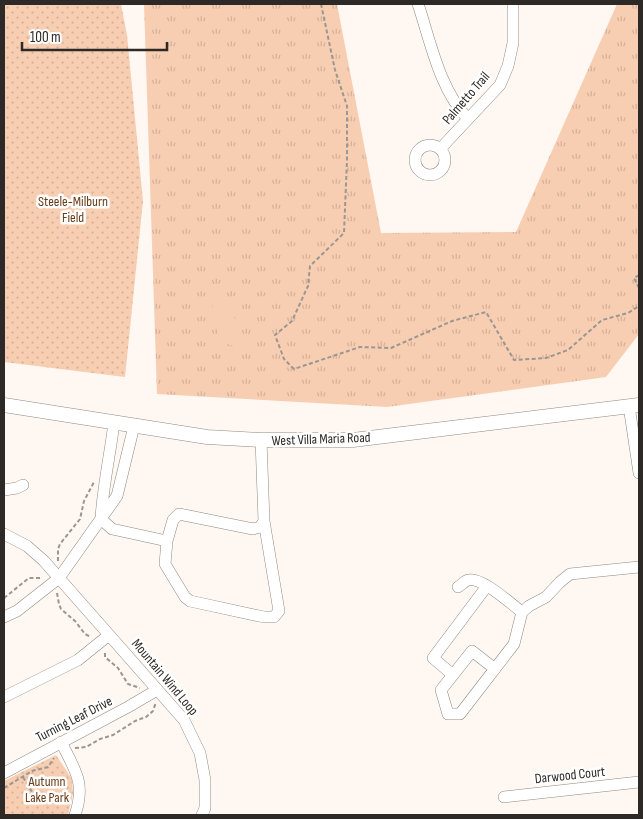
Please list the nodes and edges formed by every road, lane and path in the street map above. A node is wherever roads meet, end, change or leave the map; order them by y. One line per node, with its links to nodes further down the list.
1 (322, 4): 8 (path)
2 (418, 4): 4 (street)
3 (513, 4): 4 (street, Palmetto Trail)
4 (468, 119): 5 (street, Palmetto Trail)
5 (441, 148)
6 (639, 275): 7 (path)
7 (639, 288)
8 (639, 306)
9 (4, 405): 11 (main road, West Villa Maria Road)
10 (634, 405): 13 (main road, West Villa Maria Road); 14 (street)
11 (114, 423): 12 (main road, West Villa Maria Road); 18 (street)
12 (134, 426): 13 (main road, West Villa Maria Road); 18 (street)
13 (261, 440): 19 (street)
14 (639, 473)
15 (95, 480): 23 (path)
16 (24, 485): 17 (street)
17 (4, 490)
18 (101, 519): 21 (street); 23 (street)
19 (264, 521): 21 (street); 21 (street)
20 (4, 534): 23 (street, Mountain Wind Loop)
21 (167, 541)
22 (639, 567): 27 (street)
23 (53, 578): 26 (path); 28 (street); 29 (street, Mountain Wind Loop); 29 (path)
24 (487, 586): 25 (street); 27 (street); 31 (street)
25 (458, 587)
26 (4, 598)
27 (522, 612): 30 (street)
28 (4, 617)
29 (105, 638): 32 (street, Mountain Wind Loop); 32 (path); 33 (street)
30 (495, 669): 31 (street); 31 (street)
31 (453, 675)
32 (153, 692): 34 (street, Turning Leaf Drive); 34 (path); 42 (street, Mountain Wind Loop)
33 (4, 698)
34 (63, 746): 35 (street, Turning Leaf Drive); 36 (path); 41 (street)
35 (5, 768)
36 (23, 777): 38 (path); 39 (path)
37 (639, 782): 40 (street, Darwood Court)
38 (4, 788)
39 (35, 796)
40 (504, 797)
41 (75, 815)
42 (202, 815)

